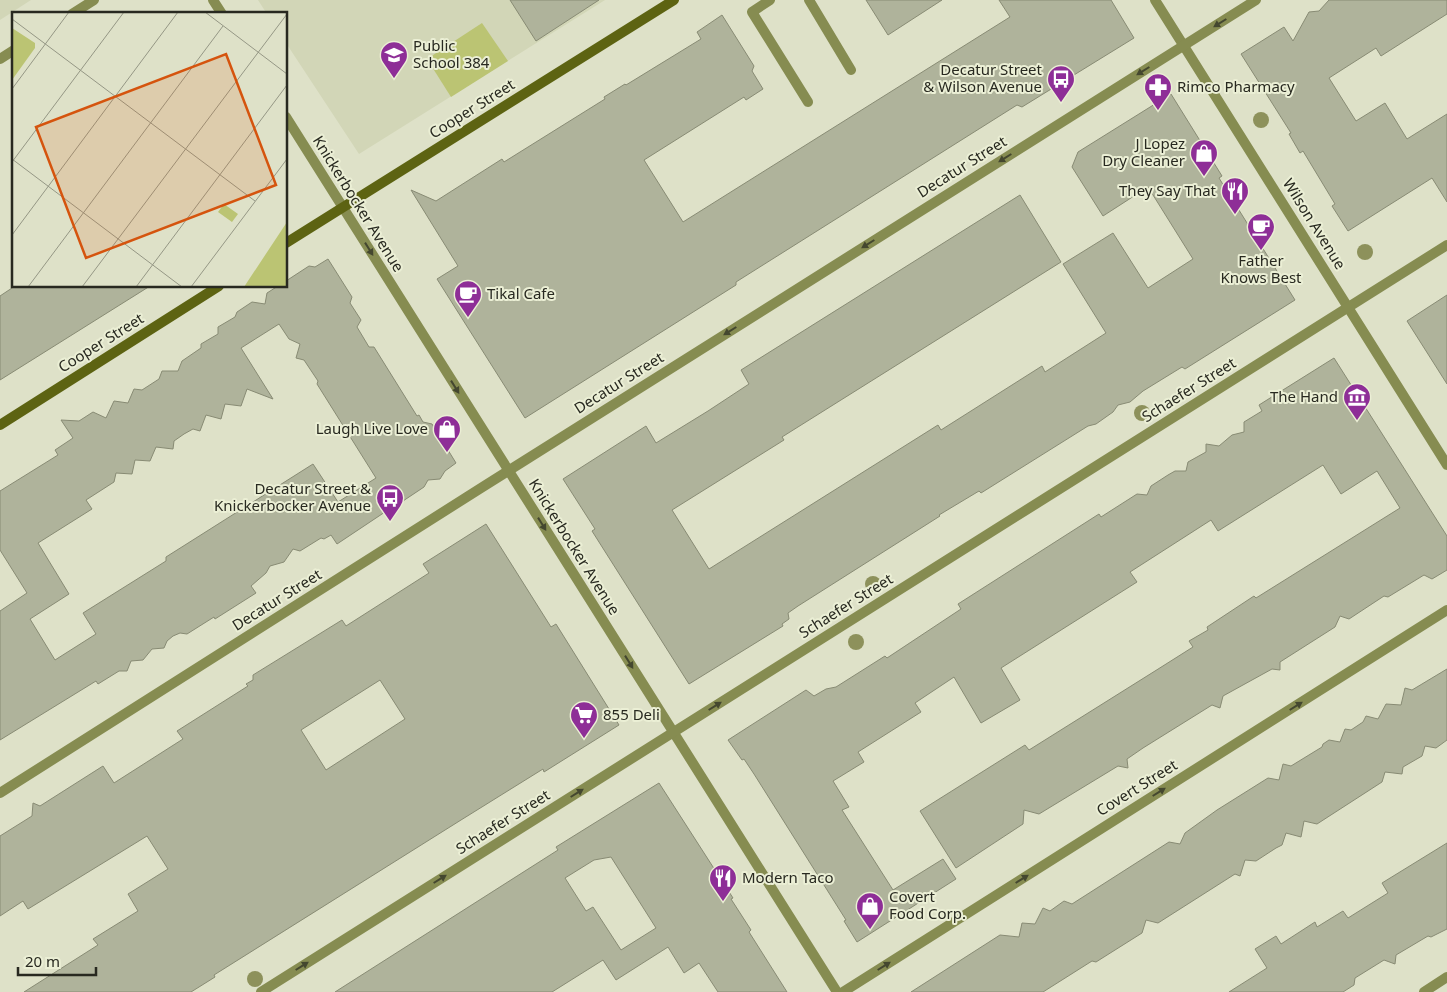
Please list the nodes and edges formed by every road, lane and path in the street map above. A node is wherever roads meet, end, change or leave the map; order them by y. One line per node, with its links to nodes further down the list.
1 (94, 0): 8 (street)
2 (213, 0): 9 (street)
3 (674, 0): 16 (main road, Cooper Street)
4 (770, 0): 14 (street)
5 (809, 0): 13 (street)
6 (1155, 0): 10 (street, Wilson Avenue)
7 (1256, 0): 10 (street, Decatur Street, one-way to 10)
8 (75, 12)
9 (221, 12)
10 (1184, 45): 20 (street, Wilson Avenue); 23 (street, Decatur Street, one-way to 23)
11 (12, 51): 12 (street)
12 (0, 59)
13 (851, 70)
14 (808, 102)
15 (288, 120): 16 (street, Knickerbocker Avenue)
16 (343, 208): 17 (main road, Cooper Street); 23 (street, Knickerbocker Avenue, one-way to 23)
17 (288, 243)
18 (1447, 245): 20 (street, Schaefer Street)
19 (216, 288): 21 (main road, Cooper Street)
20 (1348, 307): 22 (street, Wilson Avenue); 25 (street, Schaefer Street, one-way to 20)
21 (0, 425)
22 (1447, 465)
23 (508, 471): 25 (street, Knickerbocker Avenue, one-way to 25); 26 (street, Decatur Street)
24 (1447, 610): 30 (street, Covert Street, one-way to 24)
25 (673, 732): 28 (street, Schaefer Street, one-way to 25); 29 (street, Knickerbocker Avenue)
26 (0, 794)
27 (1447, 977): 31 (street)
28 (261, 992)
29 (837, 992)
30 (843, 992)
31 (1424, 992)

